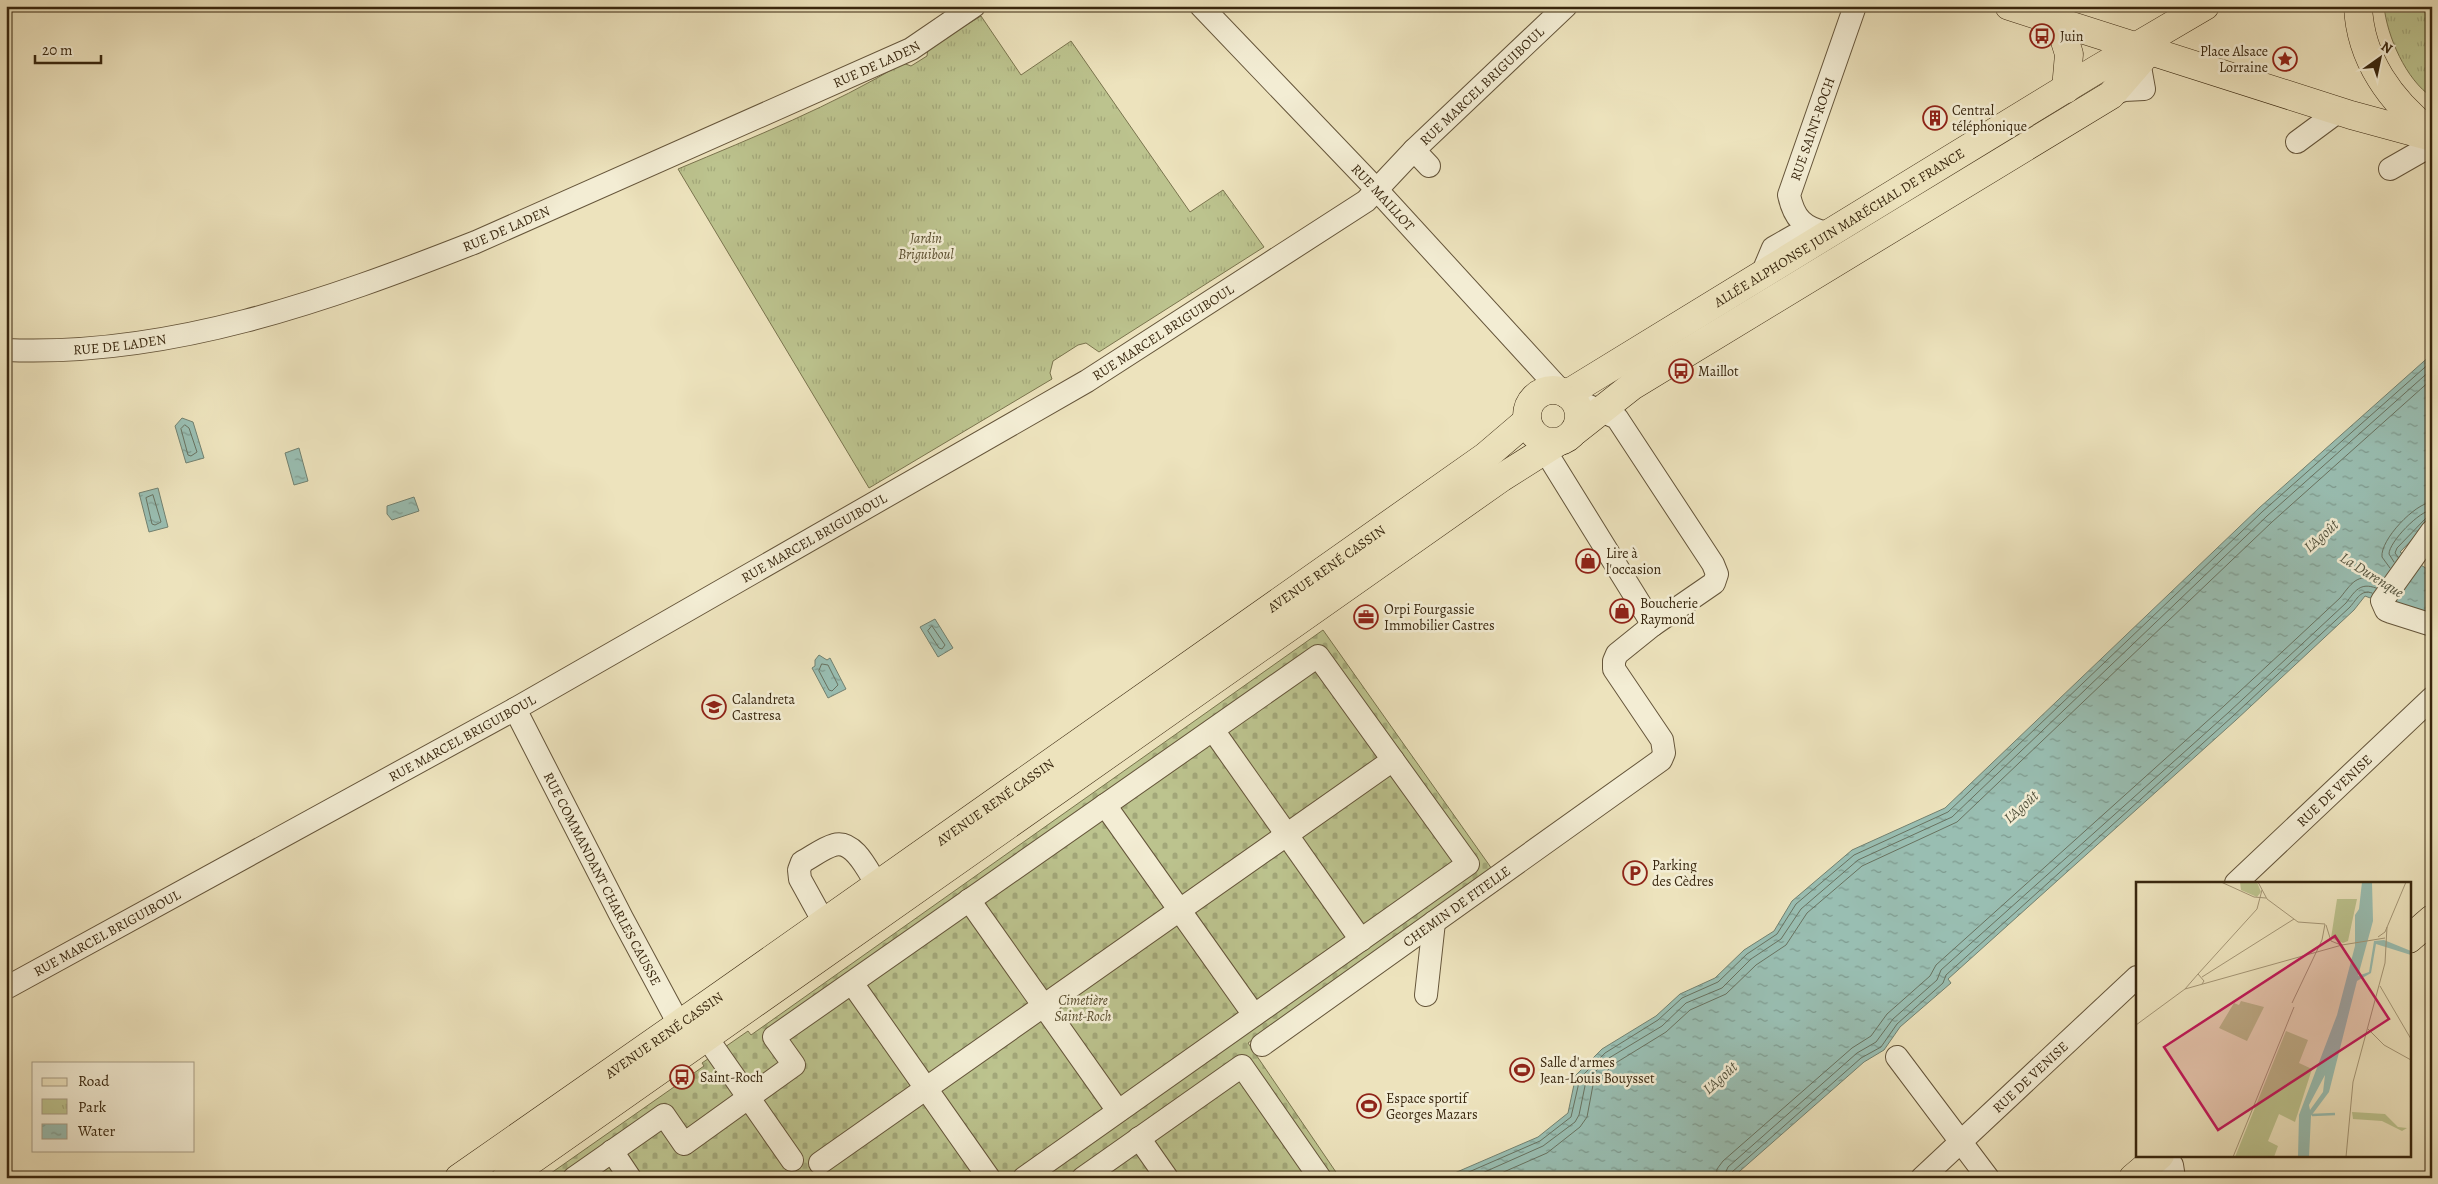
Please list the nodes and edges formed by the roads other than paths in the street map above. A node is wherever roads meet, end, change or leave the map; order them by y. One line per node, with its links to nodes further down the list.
1 (974, 6): 20 (street, RUE DE LADEN)
2 (1201, 6): 18 (street, RUE MAILLOT)
3 (1566, 6): 18 (street, RUE MARCEL BRIGUIBOUL)
4 (1855, 6): 19 (street, RUE SAINT-ROCH)
5 (2009, 6): 8 (main road)
6 (2205, 6): 9 (main road, ALLÉE ALPHONSE JUIN MARÉCHAL DE FRANCE)
7 (2362, 13): 13 (main road)
8 (2059, 22): 9 (main road); 10 (main road)
9 (2141, 53): 10 (main road, ALLÉE ALPHONSE JUIN MARÉCHAL DE FRANCE); 11 (main road, ALLÉE ALPHONSE JUIN MARÉCHAL DE FRANCE); 11 (street); 12 (main road)
10 (2066, 89): 19 (main road, ALLÉE ALPHONSE JUIN MARÉCHAL DE FRANCE)
11 (2111, 96): 22 (main road, ALLÉE ALPHONSE JUIN MARÉCHAL DE FRANCE)
12 (2339, 111): 14 (main road); 15 (street)
13 (2432, 133)
14 (2432, 137)
15 (2297, 142)
16 (2432, 146): 17 (street)
17 (2390, 169)
18 (1377, 190): 21 (street, RUE MAILLOT); 28 (street, RUE MARCEL BRIGUIBOUL)
19 (1822, 232): 21 (main road, ALLÉE ALPHONSE JUIN MARÉCHAL DE FRANCE)
20 (6, 350)
21 (1567, 394): 22 (street); 23 (main road); 23 (main road)
22 (1609, 415): 23 (main road, ALLÉE ALPHONSE JUIN MARÉCHAL DE FRANCE); 25 (street)
23 (1548, 436): 25 (street); 33 (main road, AVENUE RENÉ CASSIN); 34 (main road, AVENUE RENÉ CASSIN)
24 (2432, 531): 26 (street)
25 (1653, 625): 40 (street, CHEMIN DE FITELLE)
26 (2432, 625)
27 (2432, 698): 35 (street, RUE DE VENISE)
28 (515, 709): 47 (street, RUE MARCEL BRIGUIBOUL); 51 (street, RUE COMMANDANT CHARLES CAUSSE)
29 (1213, 730): 30 (street); 31 (street); 32 (street)
30 (1393, 760): 32 (street); 43 (street)
31 (1105, 805): 37 (street); 38 (street)
32 (1287, 834): 38 (street); 43 (street)
33 (935, 844): 34 (main road); 36 (main road, AVENUE RENÉ CASSIN)
34 (951, 866): 44 (main road, AVENUE RENÉ CASSIN)
35 (2237, 882)
36 (878, 885): 41 (main road, AVENUE RENÉ CASSIN); 41 (street)
37 (969, 900): 46 (street); 49 (street)
38 (1179, 910): 49 (street); 50 (street)
39 (2432, 919): 42 (main road)
40 (1434, 922): 48 (street); 53 (street, CHEMIN DE FITELLE)
41 (823, 923): 44 (street); 51 (main road, AVENUE RENÉ CASSIN)
42 (2410, 938)
43 (1361, 940): 50 (street)
44 (837, 947): 52 (main road, AVENUE RENÉ CASSIN)
45 (2136, 977): 61 (street, RUE DE VENISE)
46 (852, 983): 55 (street); 56 (street)
47 (6, 988)
48 (1426, 995)
49 (1044, 1005): 55 (street); 57 (street)
50 (1254, 1015): 57 (street)
51 (680, 1024): 52 (street, RUE COMMANDANT CHARLES CAUSSE); 58 (main road, AVENUE RENÉ CASSIN)
52 (701, 1042): 56 (street, RUE COMMANDANT CHARLES CAUSSE); 60 (main road, AVENUE RENÉ CASSIN)
53 (1262, 1046)
54 (1898, 1057): 61 (street)
55 (926, 1088): 66 (street); 71 (street)
56 (749, 1097): 62 (street); 65 (street, RUE COMMANDANT CHARLES CAUSSE)
57 (1118, 1111): 72 (street)
58 (545, 1118): 60 (main road); 67 (main road, AVENUE RENÉ CASSIN)
59 (1139, 1138): 73 (street); 74 (street); 75 (street)
60 (560, 1140): 68 (main road, AVENUE RENÉ CASSIN)
61 (1962, 1141): 76 (street, RUE DE VENISE); 77 (street)
62 (612, 1151): 69 (street); 70 (street)
63 (2160, 1156): 78 (main road)
64 (2162, 1156): 79 (street)
65 (789, 1169): 66 (street)
66 (821, 1170)
67 (459, 1178)
68 (506, 1178)
69 (574, 1178)
70 (630, 1178)
71 (989, 1178)
72 (1024, 1178)
73 (1083, 1178)
74 (1167, 1178)
75 (1320, 1178)
76 (1922, 1178)
77 (1988, 1178)
78 (2133, 1178)
79 (2174, 1178)

